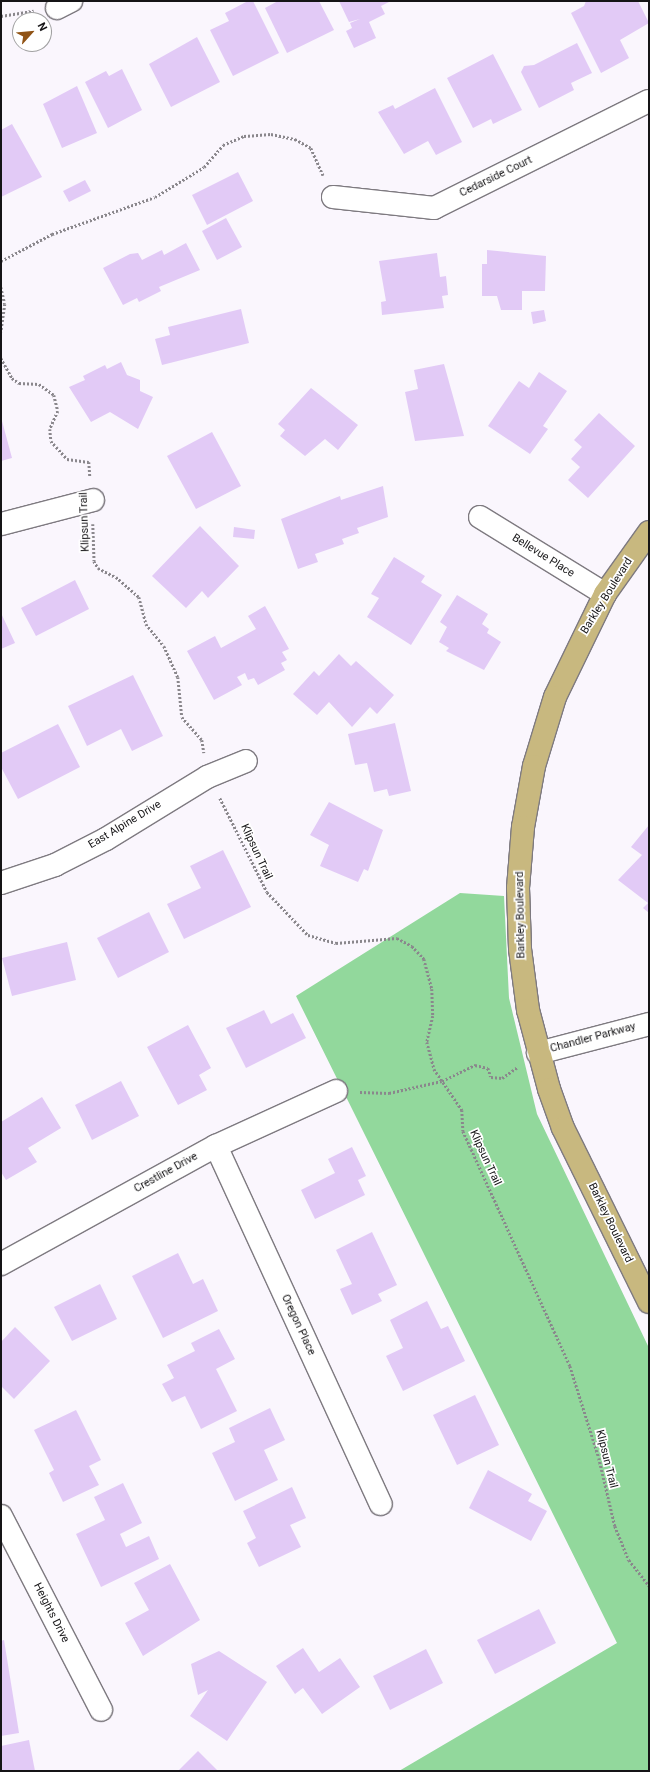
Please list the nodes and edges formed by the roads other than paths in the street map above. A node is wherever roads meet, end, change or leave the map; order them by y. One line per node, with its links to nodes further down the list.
1 (649, 101): 2 (street, Cedarside Court)
2 (333, 197)
3 (94, 500): 5 (street)
4 (480, 517): 7 (street, Bellevue Place)
5 (1, 524)
6 (649, 532): 7 (main road, Barkley Boulevard)
7 (605, 594): 11 (main road, Barkley Boulevard)
8 (246, 761): 9 (street, East Alpine Drive)
9 (1, 883)
10 (649, 1024): 11 (street, Chandler Parkway)
11 (538, 1053): 15 (main road, Barkley Boulevard)
12 (336, 1091): 13 (street, Crestline Drive)
13 (216, 1146): 14 (street, Crestline Drive); 16 (street, Oregon Place)
14 (1, 1264)
15 (649, 1302)
16 (381, 1504)
17 (1, 1516): 18 (street, Heights Drive)
18 (101, 1710)

